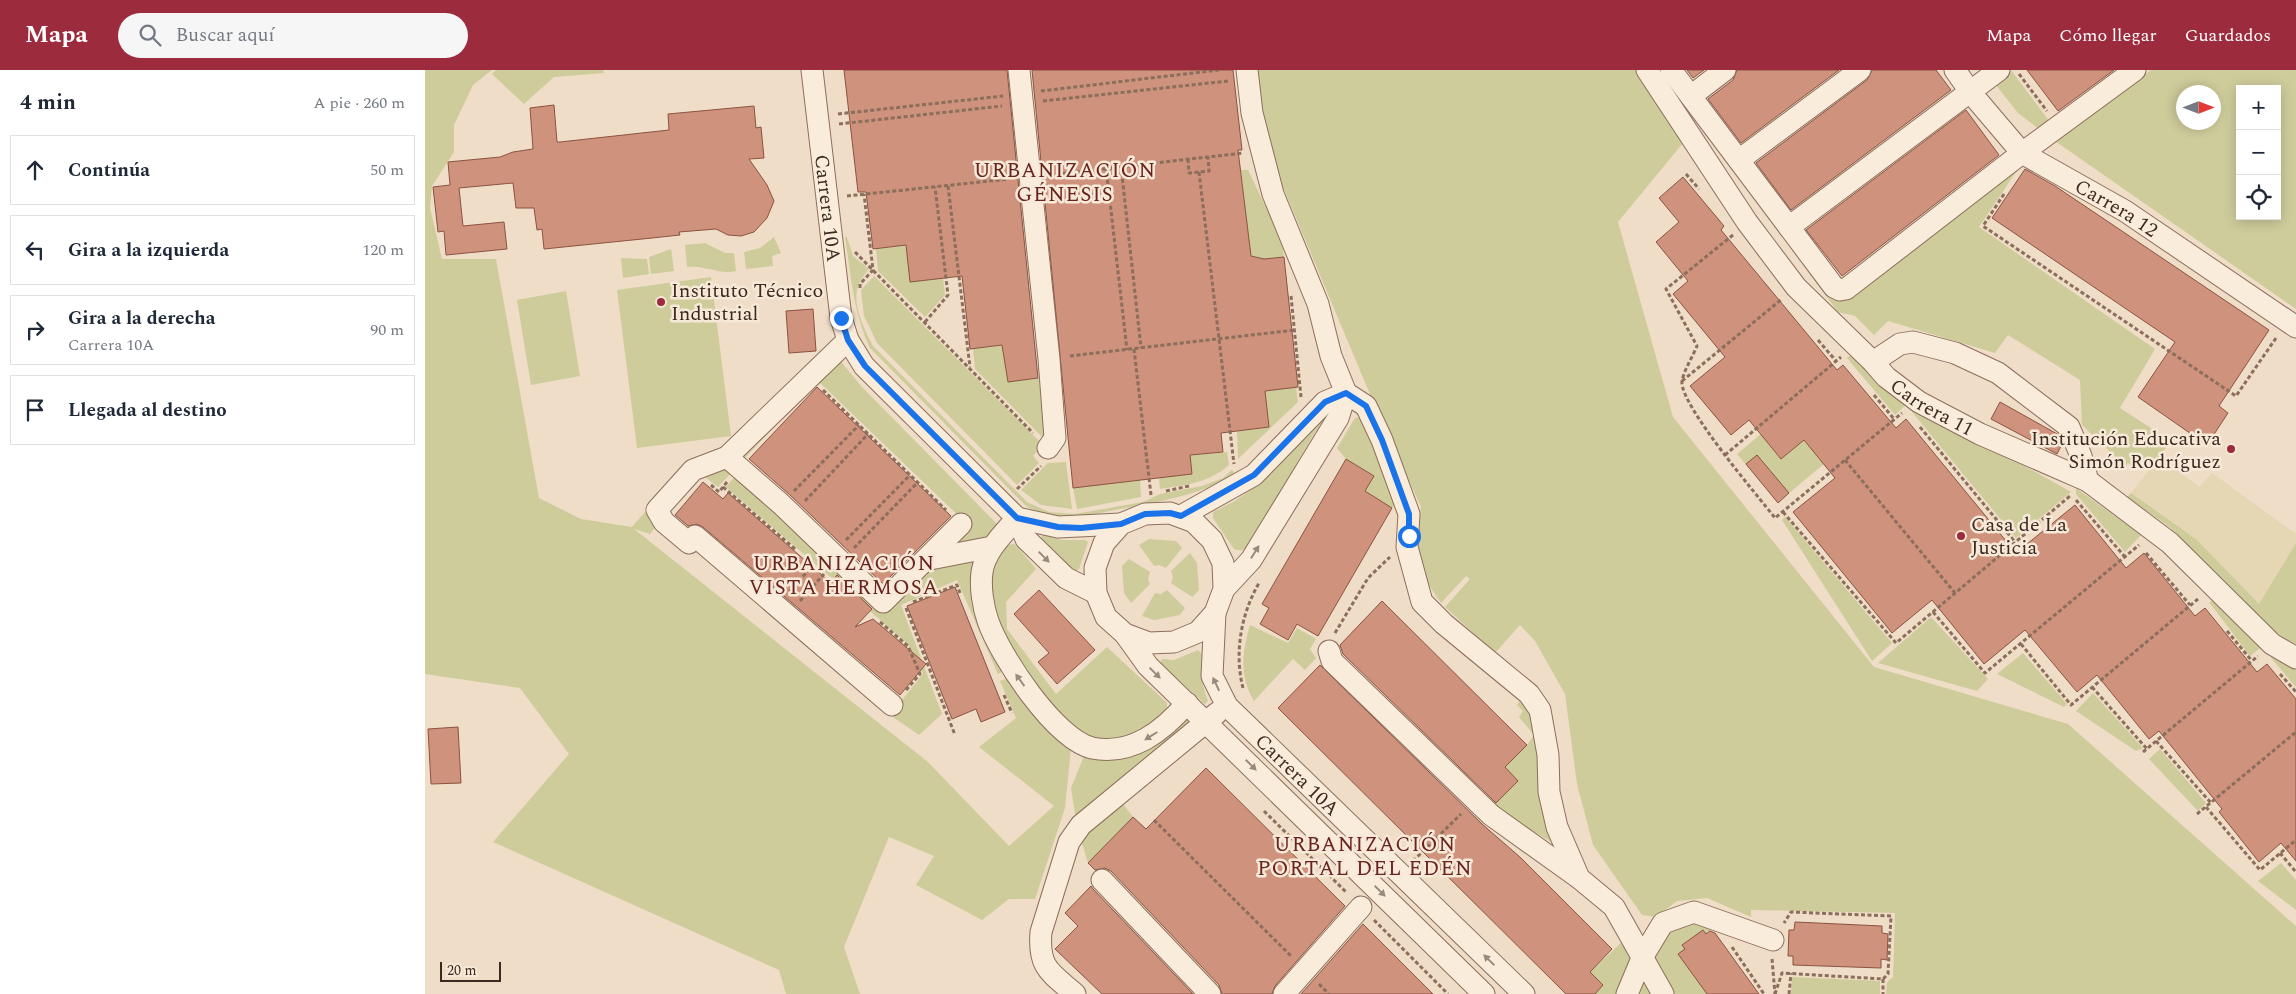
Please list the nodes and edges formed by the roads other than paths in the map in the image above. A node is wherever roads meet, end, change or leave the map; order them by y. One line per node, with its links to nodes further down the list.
1 (812, 70): 17 (street, Carrera 10A)
2 (1019, 70): 20 (street)
3 (1247, 70): 19 (street)
4 (1647, 70): 18 (street, Carrera 11)
5 (1671, 70): 12 (street)
6 (1725, 70): 12 (street)
7 (1860, 70): 14 (street)
8 (1955, 70): 11 (street, Carrera 12)
9 (1999, 70): 11 (street)
10 (2135, 70): 13 (street)
11 (1971, 93): 13 (street, Carrera 12); 15 (street)
12 (1691, 96): 14 (street)
13 (2022, 153): 15 (street); 16 (street, Carrera 12)
14 (1739, 160): 15 (street)
15 (1789, 227)
16 (2292, 324)
17 (848, 340): 21 (street); 24 (street, Carrera 10A)
18 (1873, 362): 22 (street, Carrera 11); 22 (street)
19 (1346, 393): 23 (street); 29 (street, one-way to 19); 39 (street)
20 (1048, 448)
21 (727, 457): 28 (street); 36 (street)
22 (2088, 481): 34 (street, Carrera 11)
23 (1181, 516): 26 (street); 29 (street)
24 (1017, 518): 26 (street); 27 (street); 30 (street, one-way to 30)
25 (961, 524): 28 (street)
26 (1121, 524): 30 (street)
27 (992, 547): 28 (street); 35 (street, one-way to 27)
28 (925, 560)
29 (1224, 589): 31 (street)
30 (1095, 593): 32 (street)
31 (1215, 613): 32 (street); 37 (street, Carrera 10A, one-way to 31)
32 (1125, 634): 35 (street, one-way to 35)
33 (1329, 651): 39 (street)
34 (2296, 658)
35 (1187, 703): 38 (street)
36 (892, 705)
37 (1227, 706): 38 (street); 48 (street, Carrera 10A, one-way to 37)
38 (1206, 722): 44 (street); 47 (street, one-way to 47)
39 (1579, 878): 43 (street)
40 (1102, 880): 45 (street)
41 (1361, 907): 46 (street)
42 (1773, 940): 43 (street)
43 (1643, 956): 49 (street); 50 (street)
44 (1075, 994)
45 (1210, 994)
46 (1284, 994)
47 (1484, 994)
48 (1524, 994)
49 (1627, 994)
50 (1663, 994)

